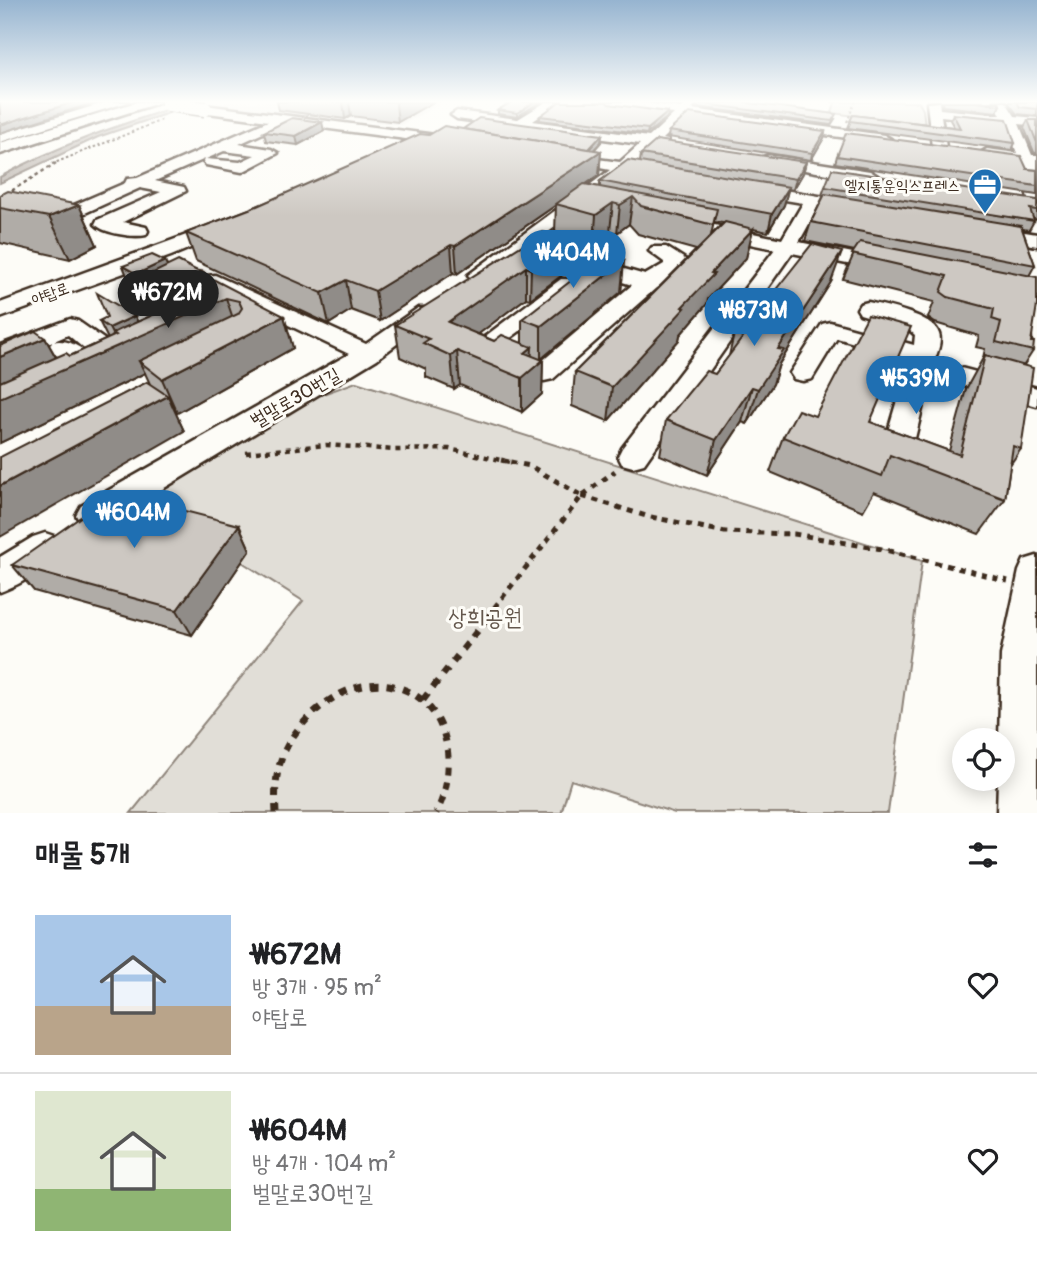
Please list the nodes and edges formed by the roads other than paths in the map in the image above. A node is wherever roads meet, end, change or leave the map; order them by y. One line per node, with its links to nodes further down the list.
1 (31, 140): 17 (main road)
2 (215, 140): 20 (street)
3 (221, 140): 27 (street)
4 (226, 140): 24 (street)
5 (411, 140): 21 (street)
6 (440, 140): 14 (street)
7 (616, 140): 16 (street)
8 (639, 140): 12 (street)
9 (888, 140): 13 (street)
10 (936, 140): 30 (street)
11 (1022, 140): 23 (street)
12 (652, 142): 15 (street); 25 (street, 벌말로30번길)
13 (902, 142)
14 (466, 143)
15 (676, 146)
16 (607, 147)
17 (0, 149)
18 (789, 151): 28 (street)
19 (977, 152): 23 (street)
20 (170, 154)
21 (385, 154)
22 (553, 156): 25 (street)
23 (1032, 160): 33 (street)
24 (211, 162)
25 (624, 167): 26 (street); 34 (street, 벌말로30번길)
26 (665, 174)
27 (136, 176): 31 (street); 37 (street); 41 (street)
28 (881, 178)
29 (733, 186): 32 (street)
30 (935, 187)
31 (69, 197)
32 (814, 200): 38 (street); 46 (street)
33 (1033, 201)
34 (579, 202): 36 (street); 45 (street, 벌말로30번길)
35 (116, 206): 37 (street)
36 (605, 208)
37 (136, 209): 43 (street)
38 (880, 212)
39 (244, 218): 48 (street, 야탑로)
40 (657, 219): 46 (street)
41 (0, 225)
42 (972, 229): 44 (street)
43 (139, 231)
44 (1037, 240)
45 (519, 246): 49 (street); 57 (street, 벌말로30번길)
46 (787, 246): 50 (street); 64 (street)
47 (659, 251): 52 (street)
48 (164, 252): 51 (street); 54 (street, 야탑로)
49 (594, 266): 52 (street); 52 (street)
50 (905, 270)
51 (201, 275): 57 (street); 59 (street)
52 (648, 283)
53 (868, 309): 58 (street)
54 (0, 312)
55 (61, 347): 59 (street)
56 (0, 354): 59 (street)
57 (368, 354): 65 (street, 벌말로30번길)
58 (922, 360): 60 (street); 62 (street); 63 (street)
59 (105, 365): 61 (street)
60 (803, 373)
61 (71, 381)
62 (1037, 397)
63 (896, 455)
64 (634, 456)
65 (0, 576)
66 (1035, 579): 67 (street)
67 (1022, 813)

